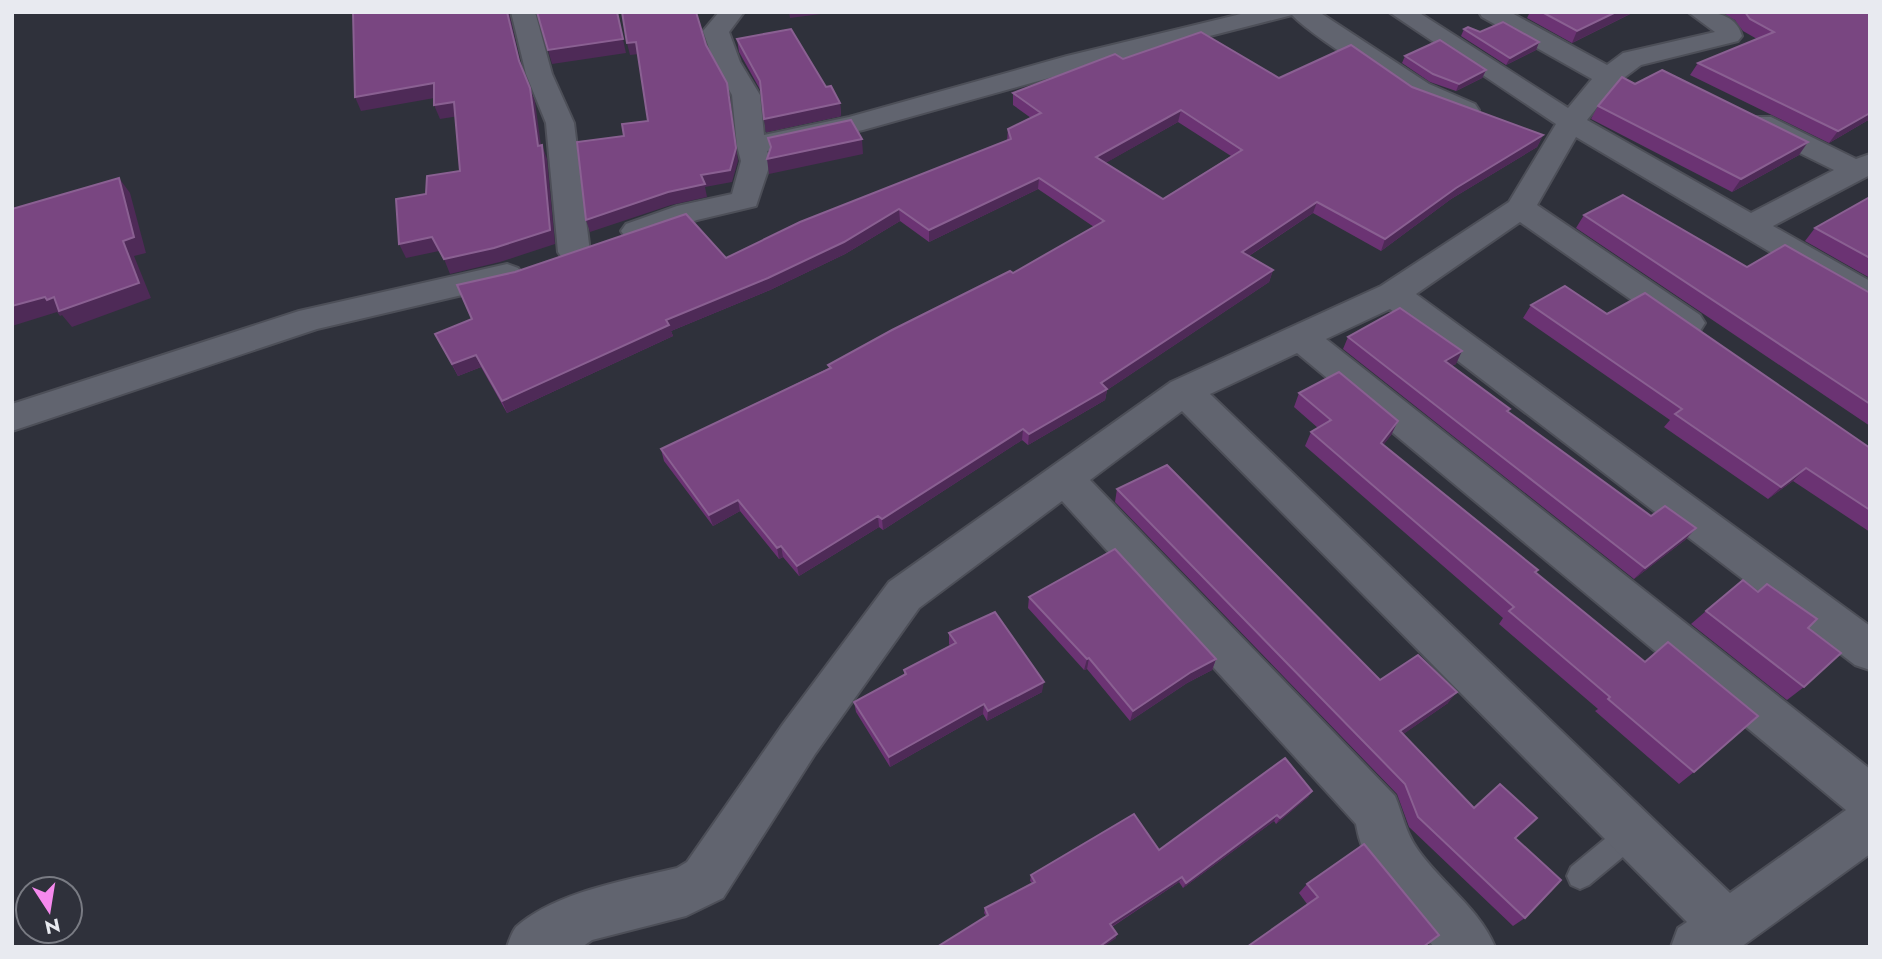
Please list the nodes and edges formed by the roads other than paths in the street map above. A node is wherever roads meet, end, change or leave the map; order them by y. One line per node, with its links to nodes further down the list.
1 (523, 12): 19 (street)
2 (732, 12): 15 (street)
3 (1281, 12): 8 (street)
4 (1302, 12): 13 (street)
5 (1401, 12): 14 (street)
6 (1491, 12): 10 (street)
7 (1700, 12): 9 (street)
8 (1248, 16): 15 (street)
9 (1632, 59): 10 (street); 11 (street)
10 (1608, 77): 14 (street)
11 (1669, 78)
12 (1731, 109): 16 (street)
13 (1492, 120)
14 (1556, 133): 17 (street); 18 (street)
15 (751, 146): 19 (street)
16 (1863, 167): 18 (street)
17 (1520, 208): 20 (street); 23 (street)
18 (1751, 226): 21 (street)
19 (552, 259): 25 (street)
20 (1393, 294): 22 (street); 27 (street)
21 (1870, 296)
22 (1299, 336): 24 (street); 28 (street)
23 (1712, 340)
24 (1185, 391): 26 (street); 29 (street)
25 (12, 418)
26 (1065, 478): 32 (street); 33 (street)
27 (1870, 651)
28 (1867, 823): 31 (street)
29 (1632, 833): 30 (lane); 31 (street)
30 (1580, 876)
31 (1712, 936)
32 (533, 947)
33 (1469, 947)

